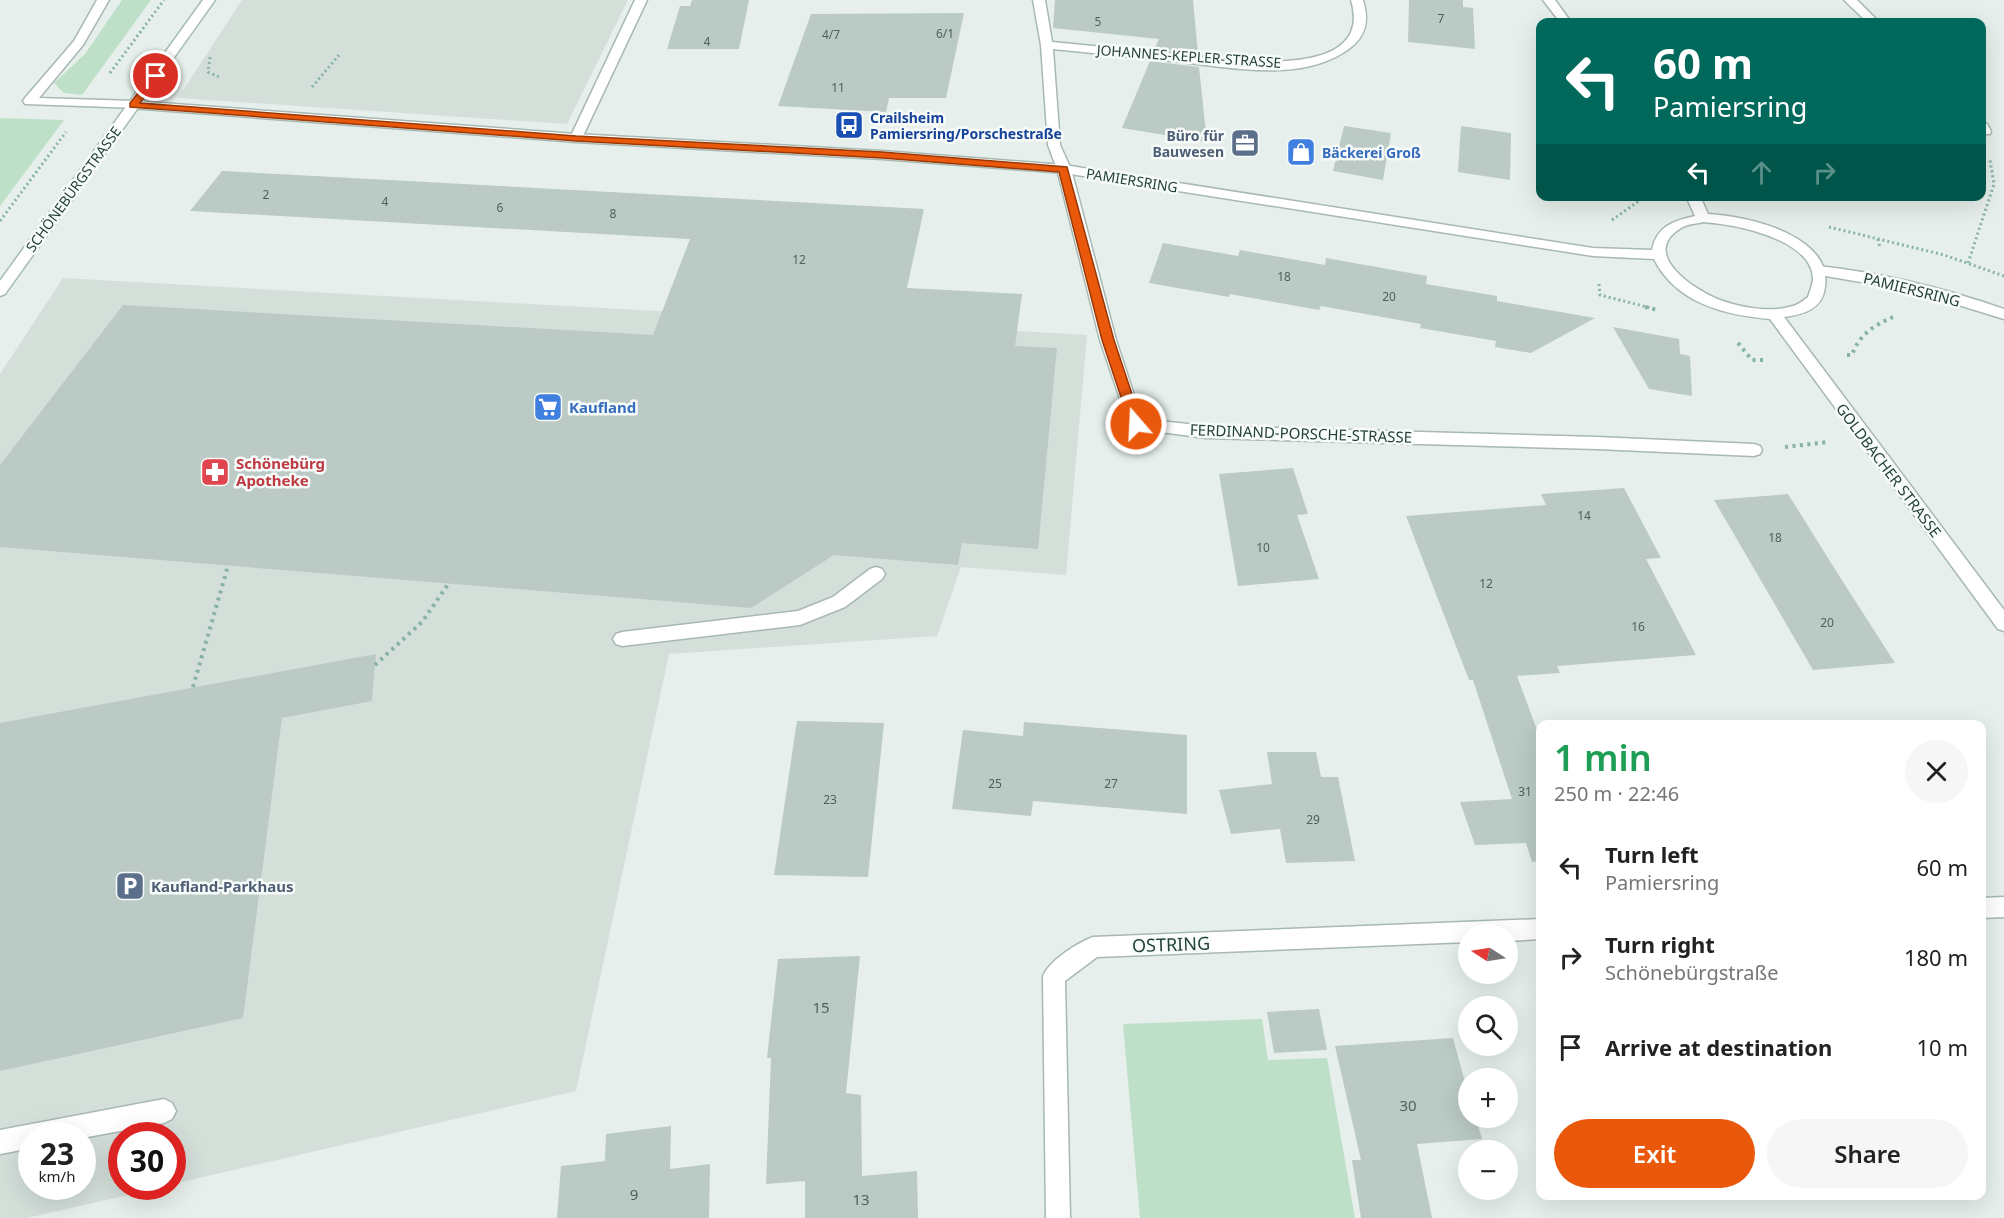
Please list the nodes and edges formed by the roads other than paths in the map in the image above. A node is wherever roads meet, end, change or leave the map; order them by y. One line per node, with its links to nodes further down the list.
1 (103, 0): 11 (street, PAMIERSRING)
2 (209, 0): 11 (street, SCHÖNEBÜRGSTRASSE)
3 (641, 0): 12 (street)
4 (1039, 0): 10 (street, FERDINAND-PORSCHE-STRASSE)
5 (1357, 0): 10 (street, JOHANNES-KEPLER-STRASSE)
6 (1549, 0): 8 (street)
7 (1850, 0): 9 (street)
8 (1563, 18)
9 (1869, 18)
10 (1047, 45): 13 (street, FERDINAND-PORSCHE-STRASSE)
11 (134, 105): 12 (street, PAMIERSRING); 18 (street, SCHÖNEBÜRGSTRASSE)
12 (576, 138): 13 (street, PAMIERSRING)
13 (1064, 169): 16 (street, PAMIERSRING); 21 (street, FERDINAND-PORSCHE-STRASSE)
14 (1695, 201): 15 (street)
15 (1703, 218): 16 (street); 17 (street)
16 (1659, 255): 20 (street)
17 (1819, 271): 19 (street, PAMIERSRING); 20 (street)
18 (0, 291)
19 (2004, 314)
20 (1775, 315): 23 (street, GOLDBACHER STRASSE)
21 (1754, 450)
22 (876, 574): 24 (street)
23 (2004, 624)
24 (621, 639)
25 (2004, 907): 26 (street)
26 (1986, 908)
27 (1536, 929): 32 (street, OSTRING)
28 (164, 1111): 29 (street)
29 (96, 1124)
30 (18, 1139): 31 (street)
31 (0, 1142)
32 (1058, 1218)

